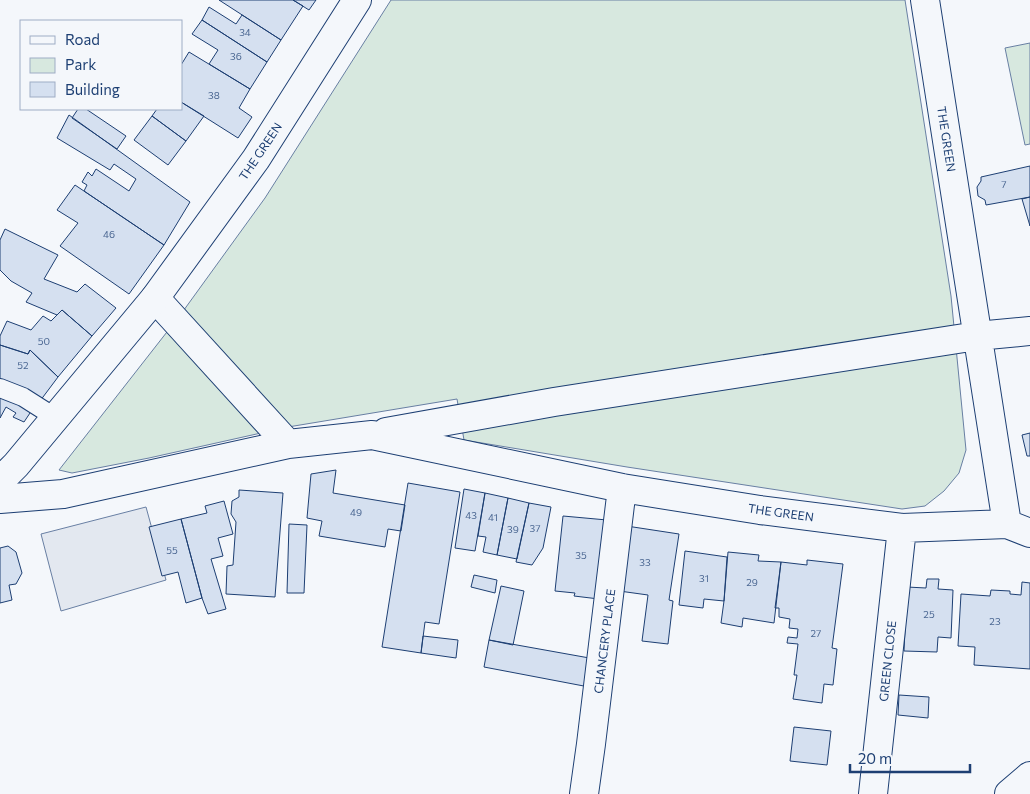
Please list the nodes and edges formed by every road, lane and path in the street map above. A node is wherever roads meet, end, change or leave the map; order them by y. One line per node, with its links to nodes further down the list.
1 (357, 0): 3 (street, THE GREEN)
2 (925, 0): 5 (street, THE GREEN)
3 (155, 298): 7 (street, THE GREEN); 9 (street)
4 (1030, 330): 5 (street)
5 (977, 336): 8 (street, THE GREEN); 14 (street, THE GREEN)
6 (0, 388): 7 (lane)
7 (56, 418): 10 (street, THE GREEN)
8 (372, 435): 9 (street, THE GREEN); 11 (street, THE GREEN)
9 (288, 444): 12 (street, THE GREEN)
10 (0, 481)
11 (622, 488): 13 (street, THE GREEN); 16 (street, CHANCERY PLACE)
12 (0, 498)
13 (902, 528): 14 (street, THE GREEN); 17 (street, GREEN CLOSE)
14 (1019, 529)
15 (1030, 776): 18 (street)
16 (584, 794)
17 (873, 794)
18 (1009, 794)

